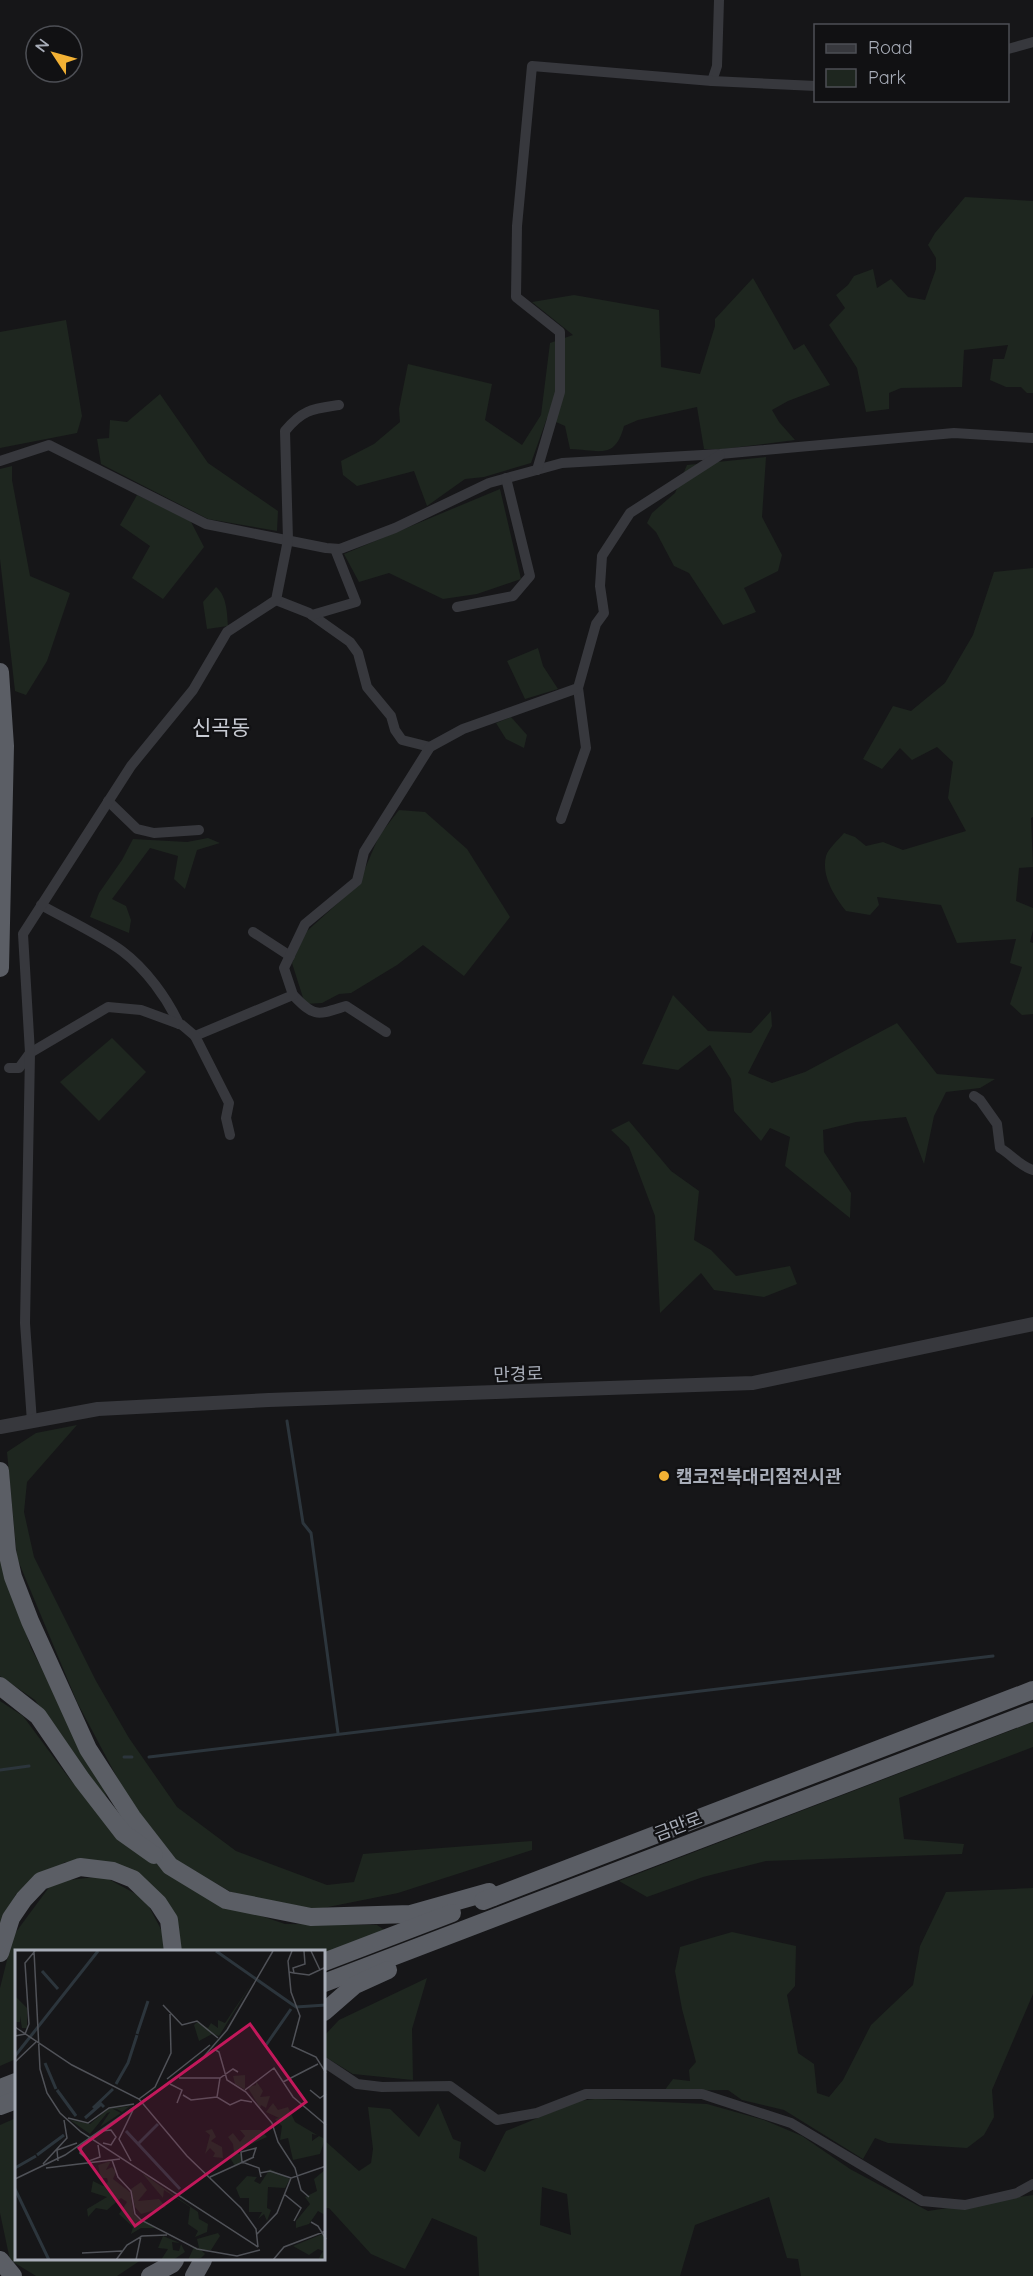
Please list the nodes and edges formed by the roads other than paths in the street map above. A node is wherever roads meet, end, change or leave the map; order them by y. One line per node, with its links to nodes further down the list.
1 (719, 0): 4 (street)
2 (1033, 42): 3 (street)
3 (1009, 49)
4 (712, 81): 5 (street); 10 (street)
5 (814, 86)
6 (339, 405): 12 (street)
7 (1033, 438): 8 (street)
8 (720, 454): 10 (street); 18 (street)
9 (0, 461): 12 (street)
10 (537, 470): 11 (street)
11 (506, 478): 13 (street); 15 (street)
12 (288, 540): 13 (street); 14 (street)
13 (335, 549): 16 (street)
14 (276, 600): 16 (street); 20 (street)
15 (457, 607)
16 (312, 615): 19 (street)
17 (0, 672): 26 (highway)
18 (578, 688): 19 (street); 21 (street)
19 (430, 747): 25 (street)
20 (108, 801): 22 (street); 23 (street)
21 (561, 819)
22 (199, 831)
23 (41, 906): 28 (street); 31 (street)
24 (253, 932): 25 (street)
25 (290, 956): 27 (street)
26 (0, 968)
27 (293, 995): 29 (street); 30 (street)
28 (179, 1024): 30 (street); 31 (street)
29 (386, 1032)
30 (195, 1036): 34 (street)
31 (30, 1053): 32 (street); 37 (street)
32 (9, 1068)
33 (974, 1096): 35 (street)
34 (230, 1135)
35 (1033, 1170)
36 (1033, 1324): 37 (street, 만경로)
37 (32, 1422): 38 (street, 만경로)
38 (0, 1427)
39 (0, 1471): 43 (highway)
40 (5, 1689): 43 (highway)
41 (1033, 1690): 44 (highway, 금만로)
42 (1033, 1712): 45 (highway, 금만로)
43 (170, 1866): 44 (highway)
44 (493, 1897): 48 (highway, 금만로)
45 (429, 1943): 49 (highway, 금만로); 50 (highway)
46 (173, 1950): 47 (highway)
47 (0, 1953)
48 (326, 1961)
49 (326, 1982)
50 (326, 2010)
51 (326, 2063): 54 (street)
52 (15, 2100): 53 (highway)
53 (0, 2106)
54 (1033, 2184)
55 (0, 2260): 58 (highway)
56 (174, 2261): 59 (highway)
57 (202, 2261): 60 (highway)
58 (13, 2276)
59 (150, 2276)
60 (194, 2276)

